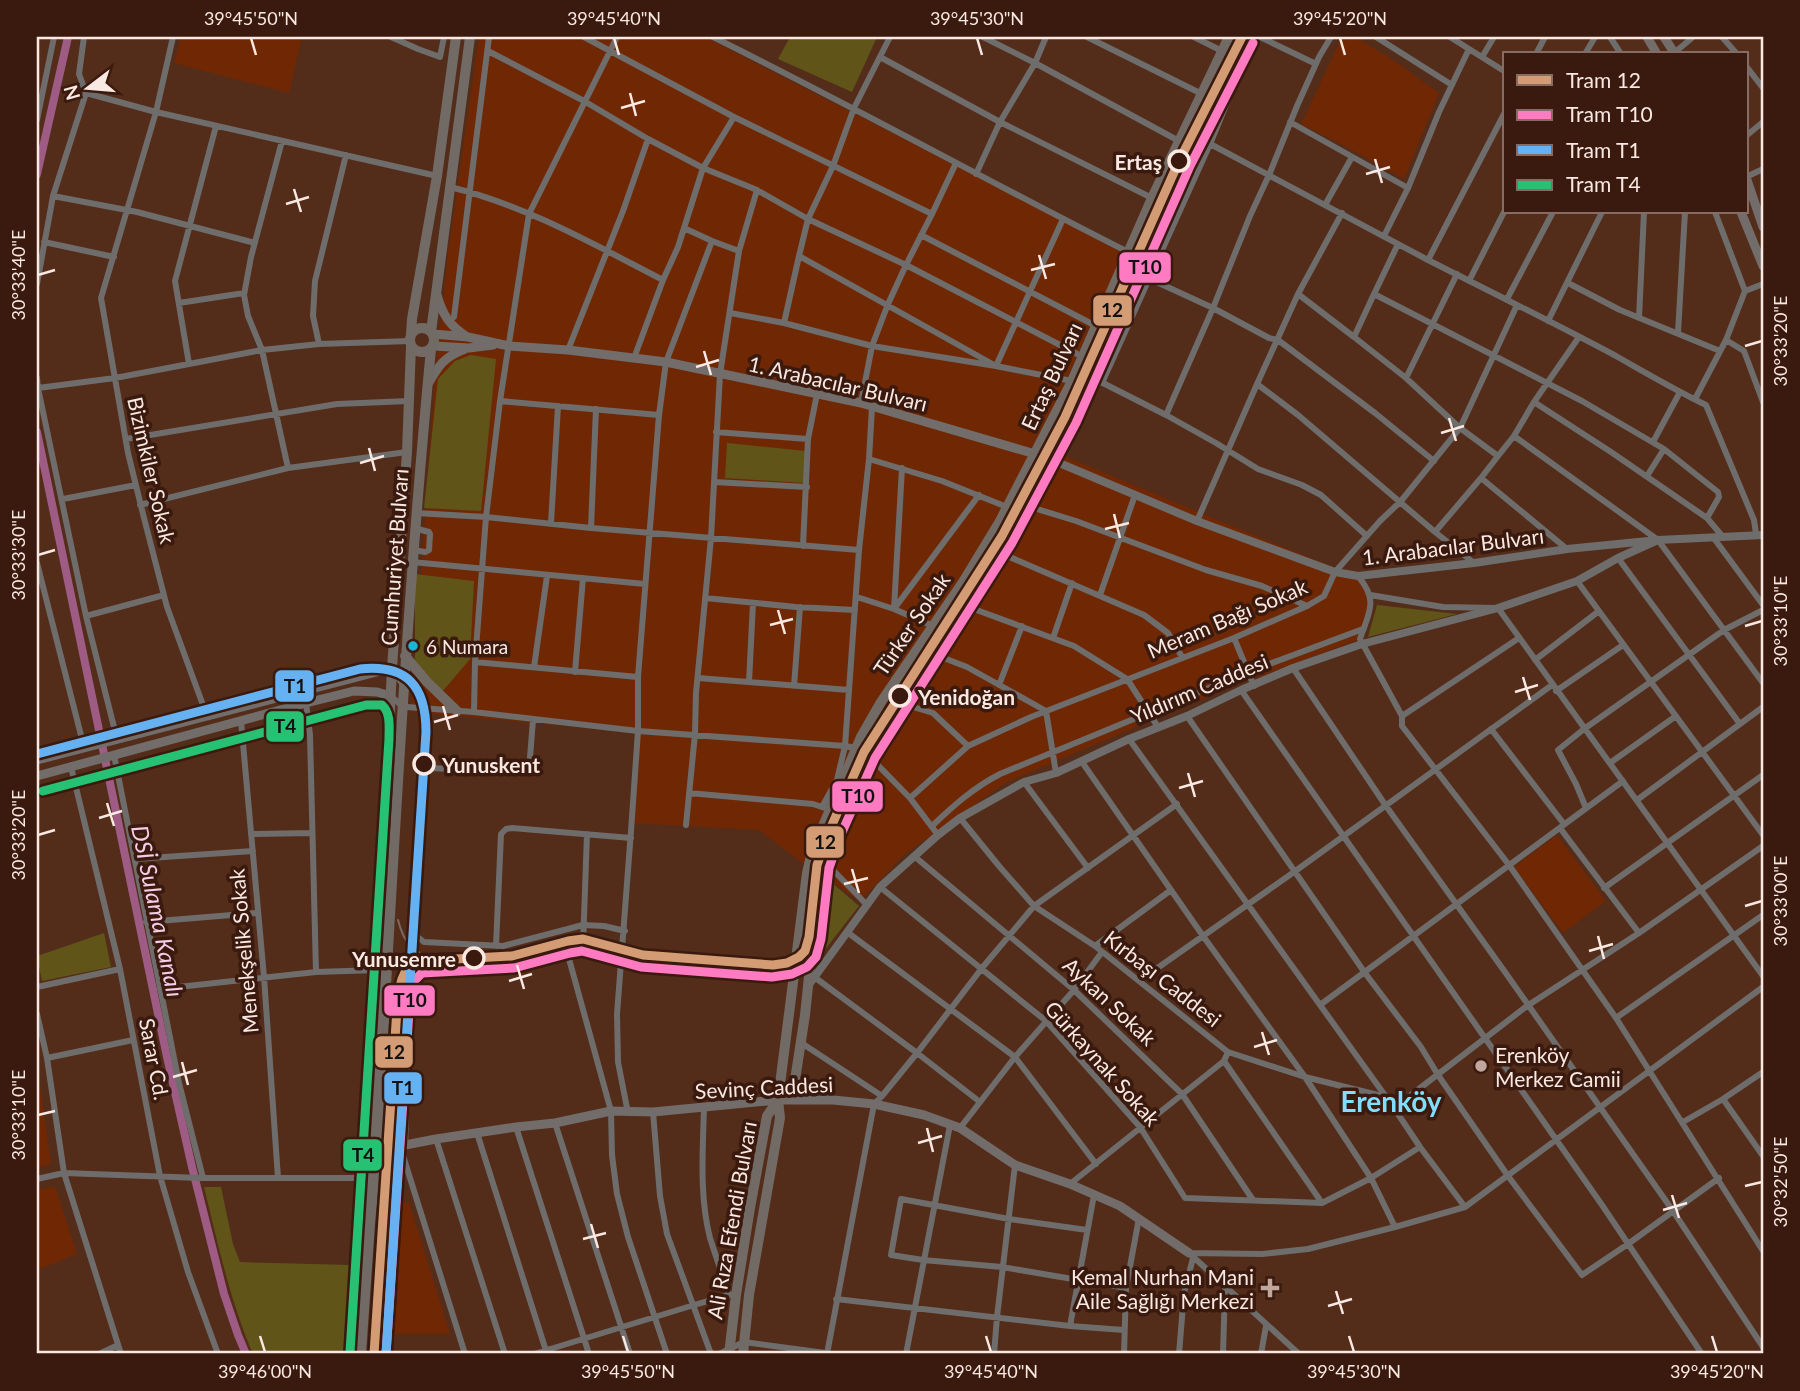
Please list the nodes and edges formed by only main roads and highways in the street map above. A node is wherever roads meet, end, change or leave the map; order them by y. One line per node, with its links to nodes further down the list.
1 (456, 37): 16 (main road, Cumhuriyet Bulvarı)
2 (470, 37): 13 (main road)
3 (1229, 37): 21 (main road, Ertaş Bulvarı)
4 (1246, 37): 21 (main road, Ertaş Bulvarı)
5 (1647, 37): 7 (main road)
6 (1664, 37): 8 (main road)
7 (1653, 52)
8 (1674, 52)
9 (1748, 183): 11 (main road)
10 (1742, 214): 12 (main road)
11 (1763, 227)
12 (1763, 266)
13 (437, 295): 14 (main road); 15 (main road)
14 (432, 333): 15 (main road, 1. Arabacılar Bulvarı); 16 (main road); 18 (main road)
15 (468, 337): 17 (main road, 1. Arabacılar Bulvarı)
16 (411, 340): 18 (main road); 24 (main road, Cumhuriyet Bulvarı)
17 (498, 344): 19 (main road, 1. Arabacılar Bulvarı); 21 (main road, 1. Arabacılar Bulvarı)
18 (432, 347): 19 (main road, 1. Arabacılar Bulvarı); 20 (main road, Cumhuriyet Bulvarı)
19 (468, 348): 20 (main road)
20 (428, 386): 23 (main road, Cumhuriyet Bulvarı)
21 (1039, 458): 22 (main road, Ertaş Bulvarı); 31 (main road, Türker Sokak)
22 (1042, 470): 30 (main road, Türker Sokak)
23 (405, 656): 25 (main road, Cumhuriyet Bulvarı); 27 (main road)
24 (392, 668): 25 (main road); 26 (main road, Cumhuriyet Bulvarı); 28 (main road)
25 (404, 682): 33 (main road, Cumhuriyet Bulvarı)
26 (391, 696): 29 (main road); 34 (main road, Cumhuriyet Bulvarı)
27 (457, 711)
28 (37, 760)
29 (37, 776)
30 (808, 986): 31 (main road); 32 (main road, Türker Sokak)
31 (789, 1022): 32 (main road, Türker Sokak)
32 (778, 1100): 33 (main road, Sevinç Caddesi); 35 (main road, Sevinç Caddesi); 36 (main road, Ali Rıza Efendi Bulvarı); 39 (main road, Ali Rıza Efendi Bulvarı)
33 (376, 1158): 34 (main road); 38 (main road, Cumhuriyet Bulvarı)
34 (363, 1178): 37 (main road, Cumhuriyet Bulvarı)
35 (1191, 1255)
36 (726, 1353)
37 (351, 1354)
38 (361, 1354)
39 (743, 1354)

